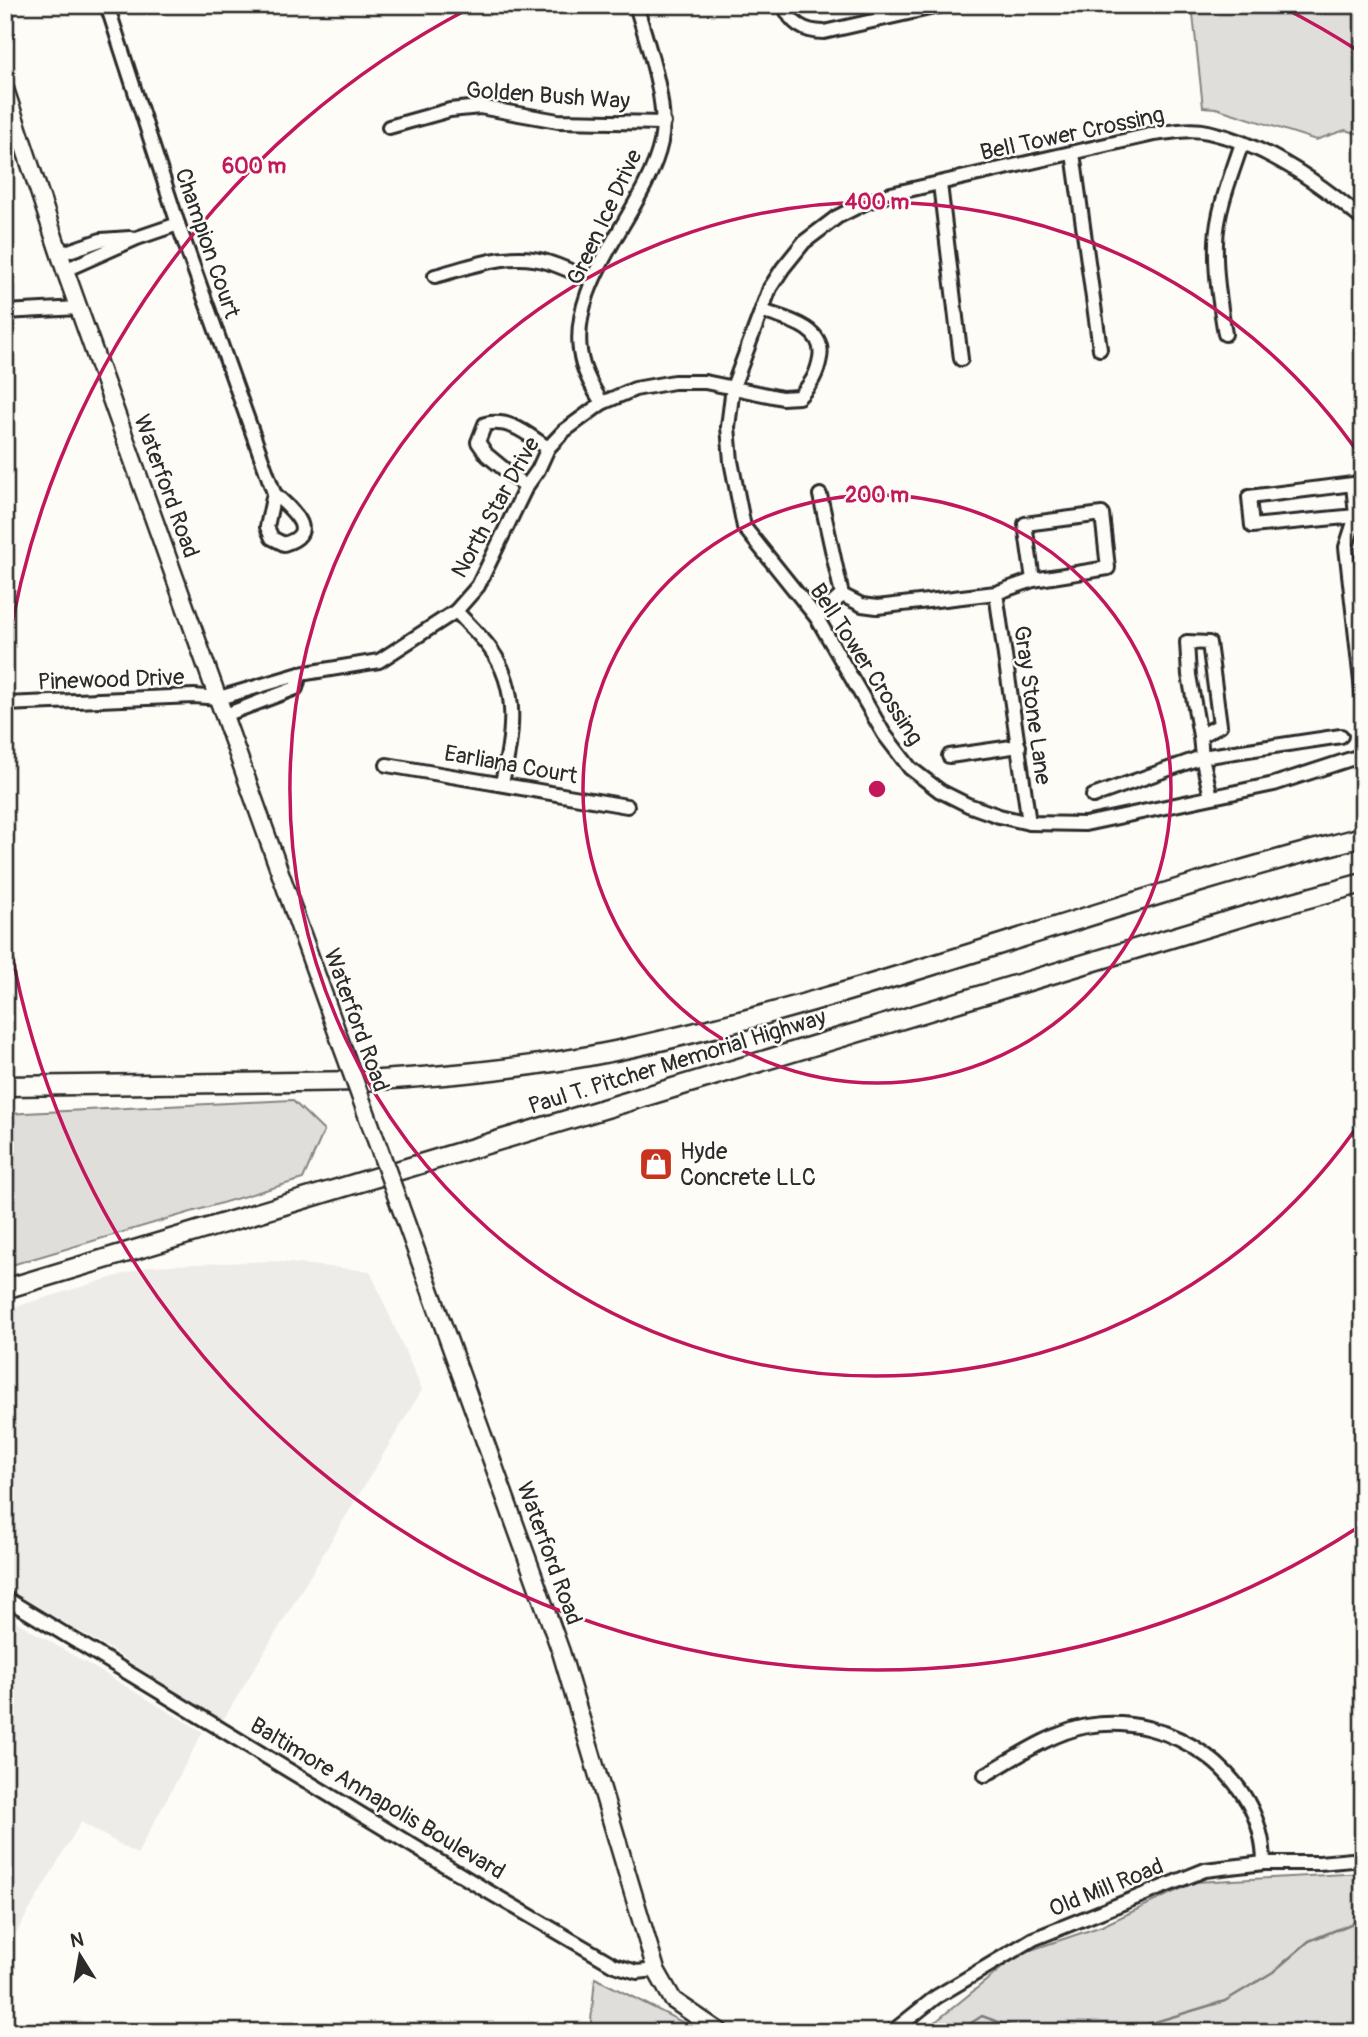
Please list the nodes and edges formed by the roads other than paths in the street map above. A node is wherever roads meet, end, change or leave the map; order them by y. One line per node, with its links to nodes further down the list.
1 (107, 5): 12 (street, Champion Court)
2 (636, 5): 6 (street, Green Ice Drive)
3 (784, 5): 4 (street)
4 (943, 5)
5 (5, 89): 14 (main road, Waterford Road)
6 (664, 123): 7 (street, Golden Bush Way); 17 (street, Green Ice Drive)
7 (389, 127)
8 (1242, 143): 9 (street, Bell Tower Crossing); 11 (street, Bell Tower Crossing); 21 (street)
9 (1073, 153): 10 (street, Bell Tower Crossing); 22 (street)
10 (940, 184): 19 (street, Bell Tower Crossing); 23 (street)
11 (1363, 220)
12 (178, 224): 13 (street); 28 (street, Champion Court)
13 (137, 238): 14 (street); 15 (street)
14 (60, 254): 15 (main road, Waterford Road)
15 (65, 270): 18 (main road, Waterford Road)
16 (435, 276): 17 (street)
17 (592, 281): 25 (street, Green Ice Drive)
18 (79, 308): 20 (street); 39 (main road, Waterford Road)
19 (762, 311): 24 (street, Bell Tower Crossing); 24 (street, North Star Drive)
20 (5, 312)
21 (1225, 334)
22 (1100, 349)
23 (961, 359)
24 (733, 387): 25 (street, North Star Drive); 37 (street, Bell Tower Crossing)
25 (601, 404): 26 (street, North Star Drive)
26 (548, 448): 27 (street, North Star Drive); 27 (street)
27 (526, 487): 36 (street, North Star Drive)
28 (274, 493)
29 (820, 495): 35 (street)
30 (1356, 516): 30 (street); 32 (street)
31 (1363, 576): 32 (street)
32 (1349, 578): 40 (street)
33 (1033, 580): 33 (street); 34 (street)
34 (996, 593): 35 (street); 45 (street, Gray Stone Lane)
35 (842, 595): 37 (street)
36 (456, 611): 38 (street, North Star Drive); 50 (street)
37 (817, 618): 54 (street, Bell Tower Crossing)
38 (300, 674): 39 (street, North Star Drive); 42 (street)
39 (219, 698): 41 (street, Pinewood Drive); 42 (main road, Waterford Road)
40 (1363, 700)
41 (5, 704)
42 (225, 715): 63 (main road, Waterford Road, bridge)
43 (1200, 736): 43 (street); 48 (street)
44 (1341, 736): 48 (street)
45 (1019, 746): 47 (street); 54 (street, Gray Stone Lane)
46 (1363, 755): 52 (street, Bell Tower Crossing)
47 (949, 757)
48 (1202, 757): 51 (street); 52 (street)
49 (387, 765): 50 (street, Earliana Court)
50 (502, 783): 53 (street, Earliana Court)
51 (1093, 796)
52 (1211, 797): 54 (street, Bell Tower Crossing)
53 (627, 806)
54 (1029, 823)
55 (1363, 837): 57 (highway, Paul T. Pitcher Memorial Highway)
56 (1363, 883): 58 (highway, Paul T. Pitcher Memorial Highway)
57 (5, 1086)
58 (5, 1289)
59 (5, 1598): 63 (street, Baltimore Annapolis Boulevard)
60 (985, 1775): 62 (street)
61 (1363, 1859): 62 (street, Old Mill Road)
62 (1264, 1863): 65 (street, Old Mill Road)
63 (656, 1970): 64 (main road)
64 (720, 2032)
65 (892, 2032)

